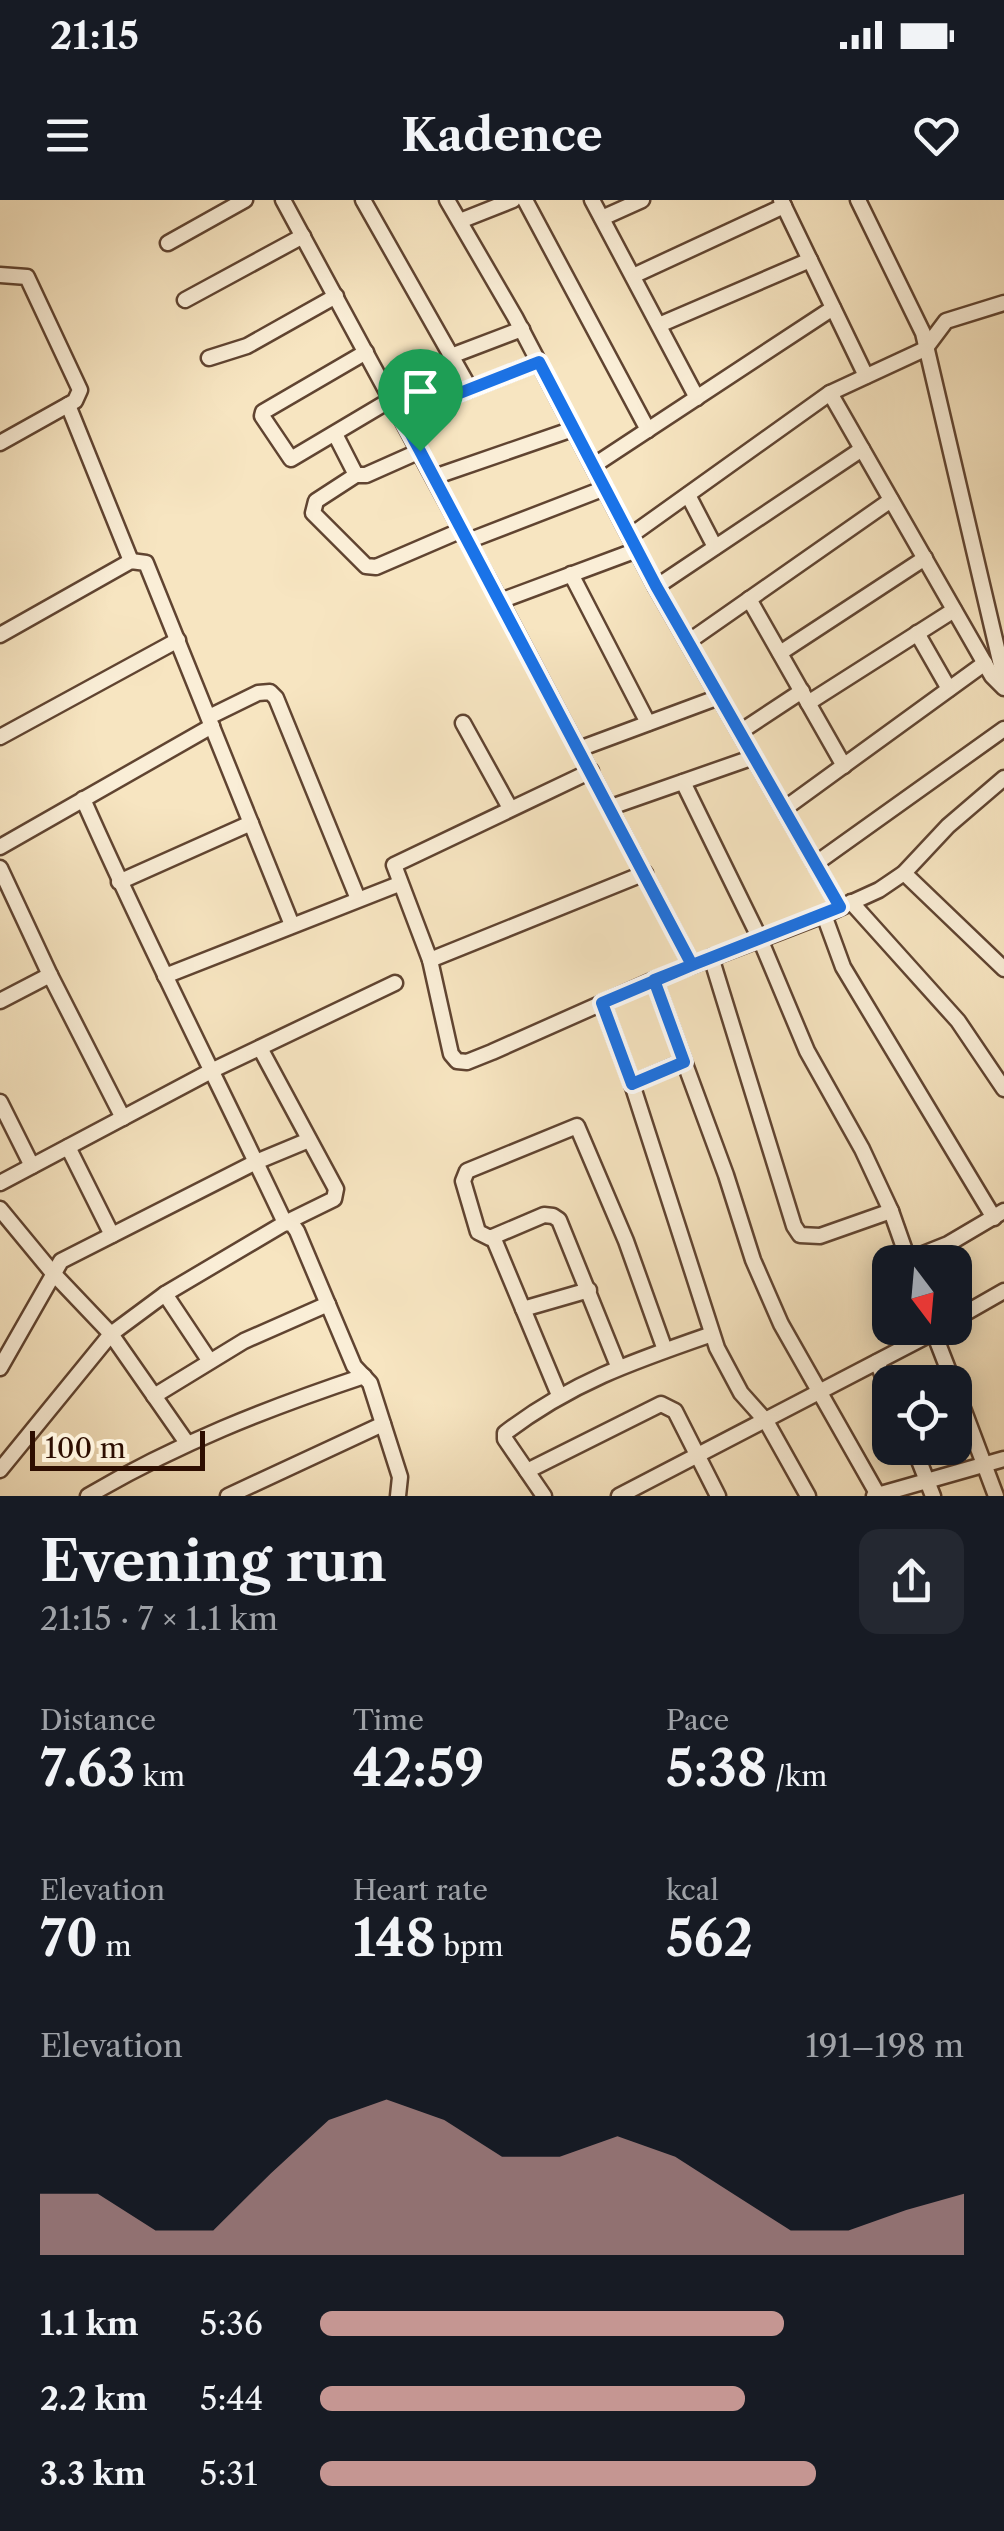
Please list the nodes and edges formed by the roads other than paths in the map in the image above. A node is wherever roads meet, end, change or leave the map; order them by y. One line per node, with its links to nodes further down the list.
1 (245, 200): 14 (street)
2 (283, 200): 13 (street)
3 (363, 200): 26 (street)
4 (448, 200): 12 (street)
5 (512, 200): 12 (street)
6 (524, 200): 37 (street)
7 (592, 200): 11 (street)
8 (642, 200): 11 (street)
9 (858, 200): 24 (street)
10 (783, 203): 15 (street); 17 (street)
11 (602, 218): 17 (street)
12 (460, 221): 23 (street)
13 (303, 236): 18 (street); 19 (street)
14 (168, 243)
15 (810, 260): 21 (street); 22 (street)
16 (0, 275): 34 (street)
17 (633, 276): 22 (street)
18 (336, 296): 25 (street); 27 (street)
19 (185, 300)
20 (1004, 304): 24 (street)
21 (834, 308): 29 (street); 32 (street)
22 (659, 326): 32 (street)
23 (522, 330): 26 (street); 28 (street)
24 (925, 348): 29 (street); 64 (street)
25 (366, 352): 33 (street); 38 (street)
26 (452, 356): 30 (street)
27 (209, 358)
28 (539, 362): 30 (street); 36 (street)
29 (866, 376): 31 (street)
30 (470, 389): 35 (street)
31 (830, 393): 40 (street); 46 (street)
32 (697, 398): 37 (street)
33 (392, 399): 35 (street); 38 (street)
34 (68, 406): 39 (street); 52 (street)
35 (401, 416): 41 (street)
36 (574, 428): 42 (street); 44 (street)
37 (648, 430): 42 (street)
38 (335, 434): 43 (street)
39 (0, 443)
40 (862, 449): 47 (street); 50 (street)
41 (420, 451): 43 (street); 44 (street)
42 (593, 466): 45 (street)
43 (356, 475): 48 (street)
44 (434, 476): 48 (street)
45 (605, 488): 48 (street); 49 (street)
46 (688, 495): 49 (street); 50 (street)
47 (891, 500): 51 (street); 55 (street)
48 (465, 536): 56 (street)
49 (634, 543): 53 (street); 54 (street)
50 (715, 548): 54 (street)
51 (925, 558): 57 (street); 62 (street)
52 (131, 561): 59 (street); 60 (street)
53 (571, 574): 56 (street); 71 (street)
54 (656, 586): 61 (street)
55 (750, 599): 61 (street); 62 (street)
56 (500, 601): 75 (street)
57 (954, 610): 58 (street); 63 (street)
58 (917, 634): 66 (street); 68 (street)
59 (0, 635)
60 (178, 640): 69 (street); 74 (street)
61 (688, 642): 67 (street)
62 (780, 653): 68 (street)
63 (985, 663): 65 (street); 66 (street)
64 (1004, 678)
65 (1004, 688)
66 (950, 689): 77 (street)
67 (720, 696): 71 (street); 73 (street)
68 (805, 697): 73 (street); 77 (street)
69 (210, 722): 81 (street); 85 (street); 93 (street)
70 (464, 723): 82 (street)
71 (648, 723): 75 (street)
72 (1004, 729): 87 (street)
73 (740, 732): 76 (street)
74 (0, 737)
75 (579, 749): 78 (street)
76 (754, 757): 80 (street); 84 (street)
77 (844, 766): 84 (street)
78 (591, 771): 82 (street); 83 (street)
79 (1004, 778): 90 (street)
80 (683, 782): 83 (street); 97 (street)
81 (83, 799): 86 (street); 91 (street)
82 (510, 808): 92 (street)
83 (610, 808): 89 (street)
84 (784, 809): 87 (street)
85 (252, 824): 91 (street); 96 (street)
86 (0, 847)
87 (815, 864): 94 (street)
88 (0, 868): 102 (street)
89 (645, 872): 99 (street); 100 (street)
90 (904, 873): 94 (street); 101 (street)
91 (119, 882): 103 (street)
92 (395, 886): 93 (street); 99 (street)
93 (364, 897): 96 (street)
94 (845, 904): 95 (street); 112 (street)
95 (824, 915): 97 (street); 122 (street)
96 (292, 925): 103 (street)
97 (760, 938): 98 (street); 121 (street)
98 (711, 957): 100 (street); 121 (street)
99 (430, 960): 107 (street)
100 (692, 965): 104 (street)
101 (1002, 967)
102 (50, 976): 106 (street); 114 (street)
103 (165, 976): 110 (street)
104 (654, 980): 107 (street); 109 (street)
105 (394, 983): 108 (street)
106 (0, 1001)
107 (602, 1003): 111 (street)
108 (260, 1048): 110 (street); 115 (street)
109 (684, 1062): 111 (street); 145 (street)
110 (213, 1070): 114 (street); 117 (street)
111 (632, 1084): 136 (street)
112 (1004, 1088)
113 (0, 1102): 118 (street)
114 (123, 1118): 116 (street)
115 (310, 1140): 117 (street); 123 (street)
116 (68, 1147): 118 (street); 124 (street)
117 (256, 1162): 123 (street); 124 (street)
118 (32, 1166): 119 (street)
119 (0, 1183)
120 (0, 1209): 128 (street)
121 (891, 1211): 126 (street)
122 (999, 1215): 127 (street)
123 (284, 1223): 131 (street); 132 (street)
124 (112, 1235): 128 (street)
125 (493, 1236): 129 (street); 133 (street); 138 (street)
126 (902, 1245)
127 (946, 1245)
128 (52, 1272): 135 (street); 143 (street)
129 (589, 1290): 133 (street); 142 (street)
130 (1004, 1290): 134 (street)
131 (166, 1294): 135 (street); 139 (street)
132 (328, 1304): 139 (street); 144 (street)
133 (524, 1309): 146 (street)
134 (972, 1310)
135 (111, 1334): 147 (street); 156 (street)
136 (712, 1334): 138 (street); 148 (street)
137 (907, 1345): 140 (street)
138 (664, 1350): 142 (street)
139 (209, 1360): 147 (street)
140 (877, 1362): 141 (street); 145 (street)
141 (878, 1365)
142 (618, 1366): 146 (street)
143 (0, 1368)
144 (364, 1376): 149 (street); 151 (street)
145 (820, 1393): 148 (street); 160 (street)
146 (559, 1395): 157 (street)
147 (154, 1396): 151 (street)
148 (766, 1422): 152 (street); 166 (street)
149 (384, 1424): 159 (street); 162 (street)
150 (972, 1431): 154 (street)
151 (188, 1443): 161 (street)
152 (698, 1458): 157 (street); 164 (street); 165 (street)
153 (1004, 1459): 154 (street)
154 (985, 1464): 158 (street); 168 (street)
155 (922, 1465): 158 (street)
156 (0, 1470)
157 (527, 1472): 163 (street)
158 (928, 1479): 160 (street); 167 (street)
159 (395, 1494)
160 (876, 1495)
161 (88, 1496)
162 (228, 1496)
163 (544, 1496)
164 (619, 1496)
165 (718, 1496)
166 (808, 1496)
167 (934, 1496)
168 (996, 1496)

